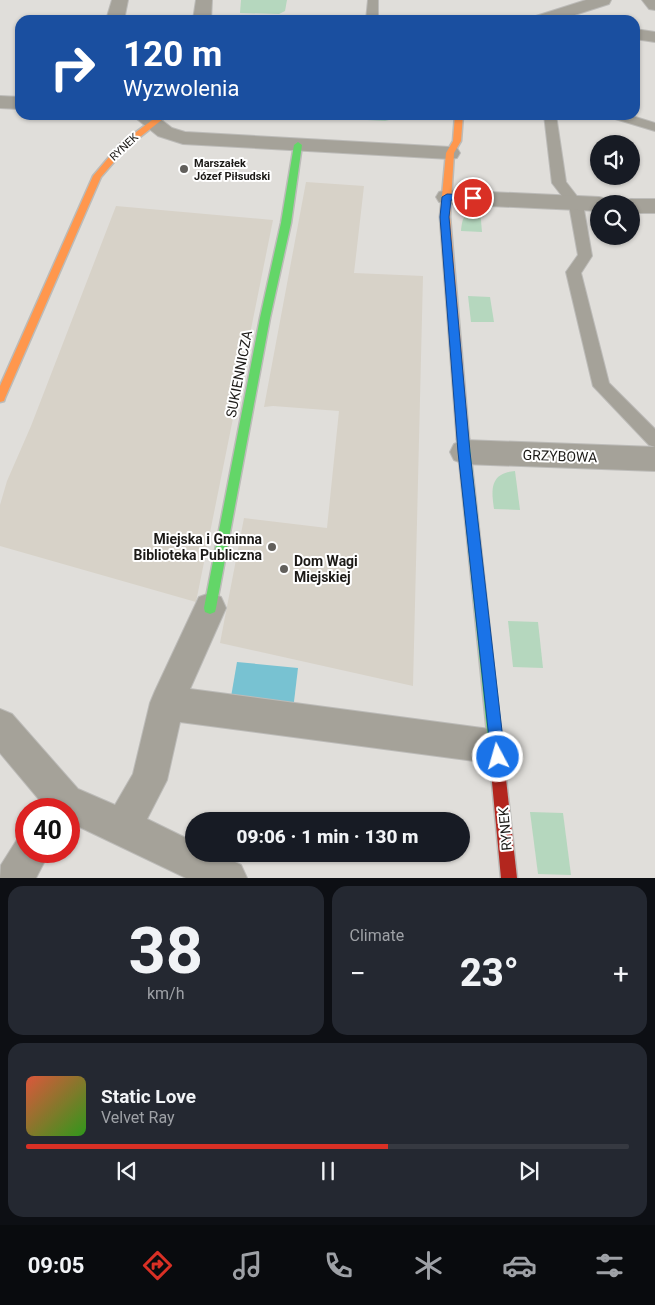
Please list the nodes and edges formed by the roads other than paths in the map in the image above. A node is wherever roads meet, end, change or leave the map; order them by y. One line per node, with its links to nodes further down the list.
1 (120, 0): 7 (street)
2 (204, 0): 8 (street)
3 (373, 0): 9 (lane)
4 (603, 0): 10 (street)
5 (650, 0): 6 (street)
6 (655, 5)
7 (116, 15)
8 (202, 15)
9 (372, 15)
10 (562, 15)
11 (640, 35): 12 (street)
12 (655, 37)
13 (0, 102): 14 (street)
14 (15, 103)
15 (150, 120): 28 (street, RYNEK)
16 (155, 120): 21 (street, RYNEK)
17 (459, 120): 22 (street, RYNEK)
18 (551, 120): 24 (lane)
19 (631, 120): 20 (lane)
20 (655, 128)
21 (298, 145): 22 (street, RYNEK); 31 (street, SUKIENNICZA)
22 (450, 154): 23 (street, RYNEK)
23 (447, 197): 24 (street); 29 (street, RYNEK)
24 (576, 204): 25 (street); 30 (lane)
25 (590, 204)
26 (640, 206): 27 (street)
27 (655, 206)
28 (3, 383)
29 (464, 452): 30 (street, GRZYBOWA); 34 (street, RYNEK)
30 (651, 453)
31 (210, 608): 32 (street)
32 (167, 703): 34 (street); 37 (street)
33 (0, 726): 35 (street)
34 (497, 747): 41 (street, RYNEK)
35 (57, 798)
36 (80, 812): 37 (street)
37 (123, 827): 40 (street)
38 (23, 863): 39 (street)
39 (14, 878)
40 (228, 878)
41 (509, 878)

